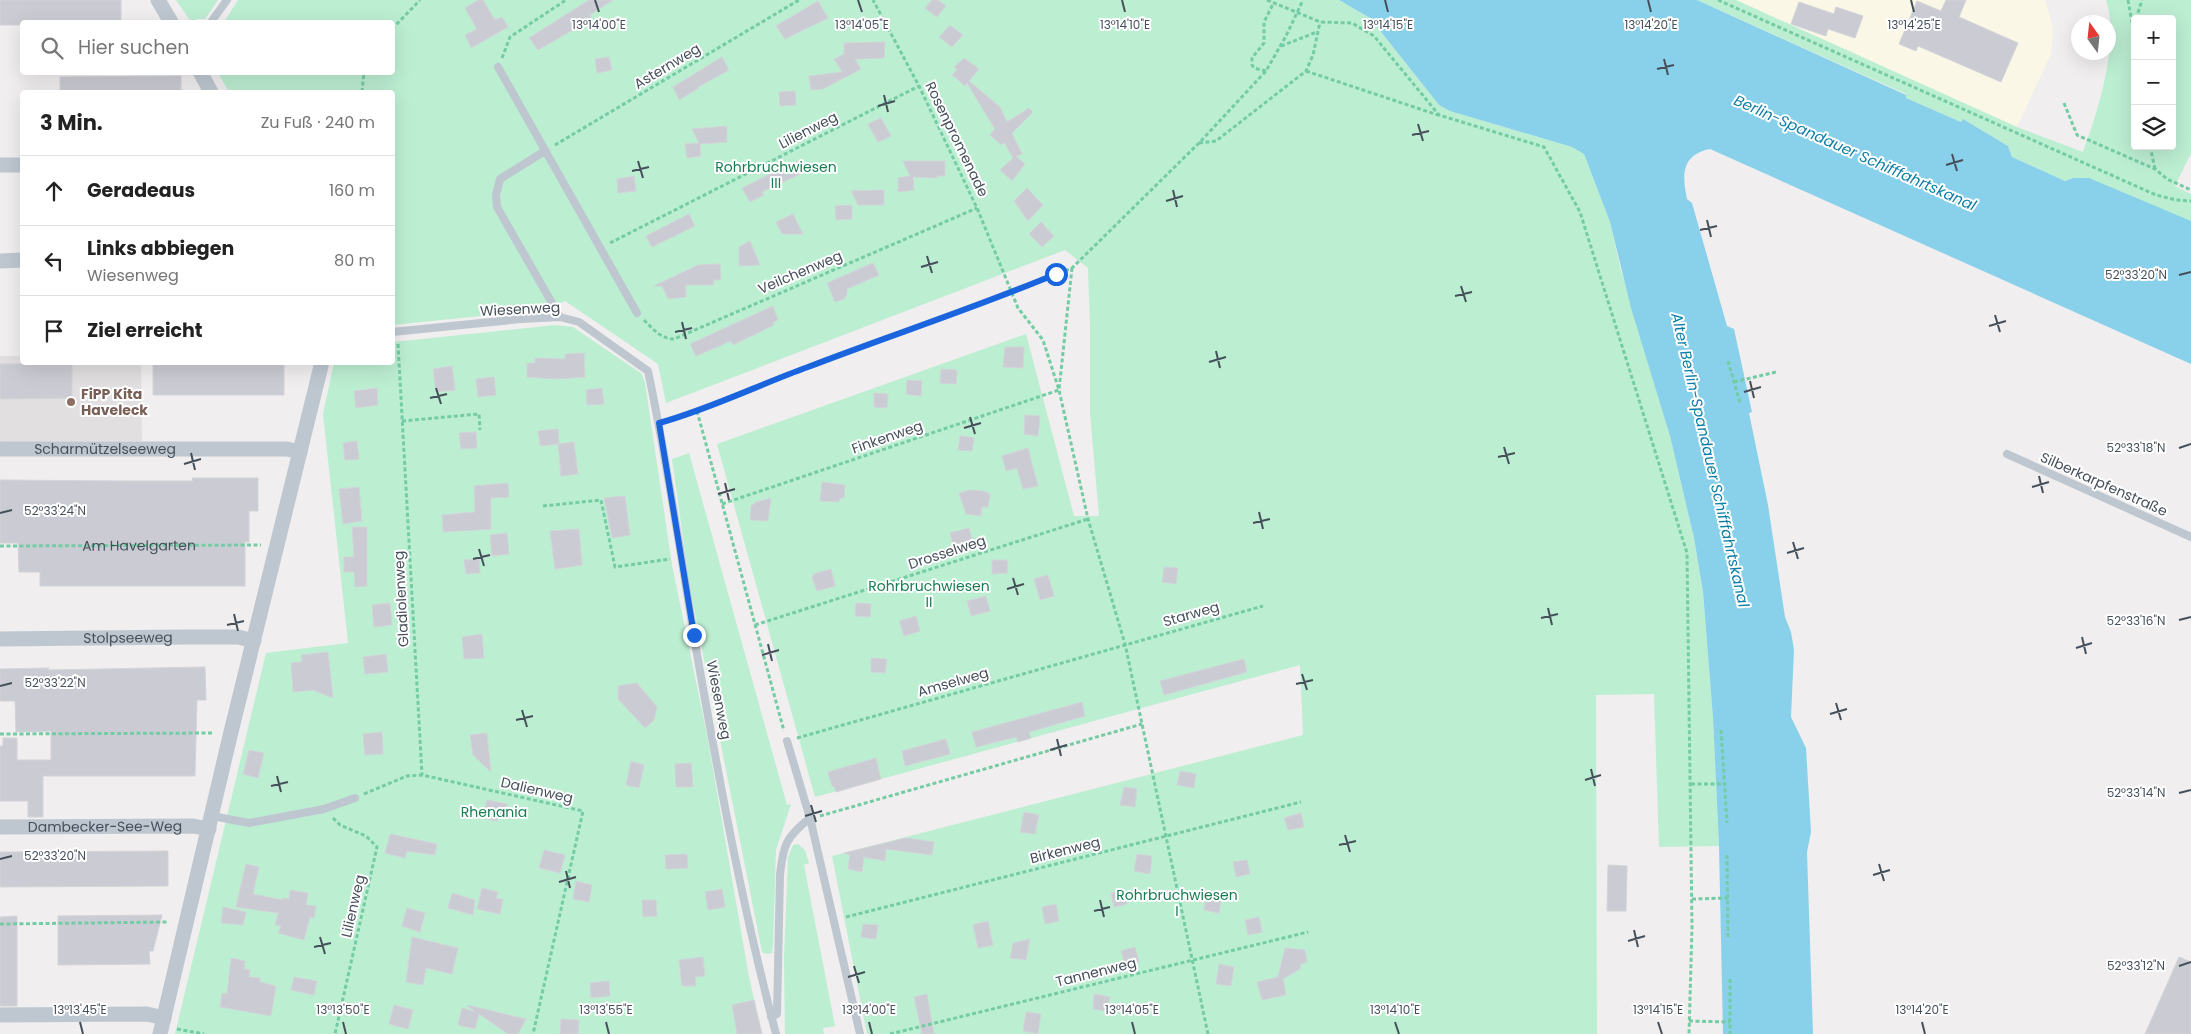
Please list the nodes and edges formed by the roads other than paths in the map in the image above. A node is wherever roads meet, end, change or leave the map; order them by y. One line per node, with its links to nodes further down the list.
1 (158, 0): 3 (street)
2 (227, 0): 4 (lane)
3 (170, 20)
4 (212, 20)
5 (498, 67): 8 (lane)
6 (202, 75): 7 (street)
7 (210, 90)
8 (546, 151): 13 (lane); 14 (lane)
9 (0, 165): 10 (street)
10 (20, 165)
11 (20, 260): 12 (street)
12 (0, 261)
13 (637, 313)
14 (560, 317): 15 (lane, Wiesenweg); 29 (lane, Wiesenweg)
15 (395, 332)
16 (321, 365): 18 (street)
17 (0, 449): 18 (street, Scharmützelseeweg)
18 (300, 452): 22 (street)
19 (2007, 454): 20 (lane, Silberkarpfenstraße)
20 (2191, 537)
21 (0, 639): 22 (street, Stolpseeweg)
22 (254, 641): 26 (street)
23 (787, 741): 25 (lane)
24 (355, 798): 26 (lane)
25 (810, 818): 29 (lane); 32 (lane)
26 (210, 822): 27 (street, Dambecker-See-Weg); 30 (street)
27 (0, 827)
28 (0, 1015): 30 (street)
29 (771, 1016): 31 (lane, Wiesenweg)
30 (162, 1026)
31 (776, 1034)
32 (860, 1034)

